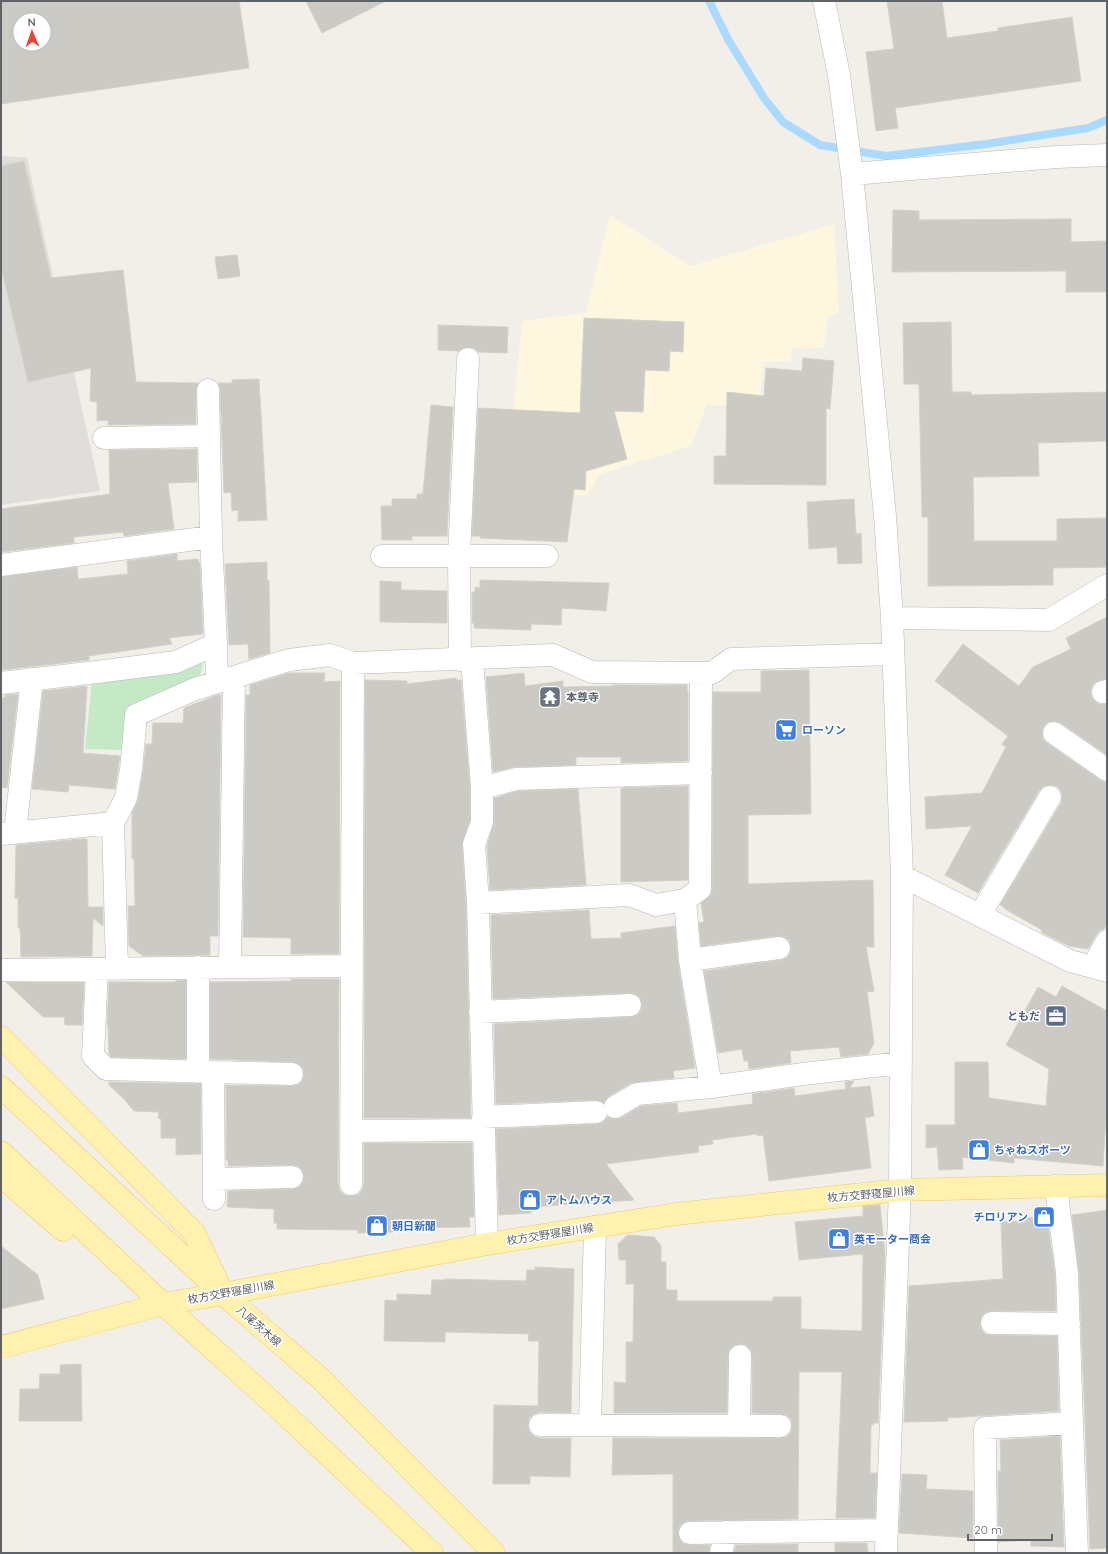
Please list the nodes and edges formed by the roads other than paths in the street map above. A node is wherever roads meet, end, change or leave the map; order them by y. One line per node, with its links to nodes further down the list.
1 (824, 1): 3 (street)
2 (1107, 155): 3 (street)
3 (850, 158): 14 (street)
4 (468, 359): 10 (street)
5 (208, 390): 6 (street)
6 (209, 436): 7 (street); 8 (street)
7 (104, 438)
8 (211, 537): 12 (street); 15 (street)
9 (382, 556): 10 (street)
10 (459, 556): 11 (street); 17 (street)
11 (547, 556)
12 (1, 565)
13 (1107, 585): 14 (street)
14 (892, 618): 16 (street)
15 (216, 644): 20 (street); 21 (street)
16 (894, 654): 19 (street); 30 (street)
17 (466, 660): 18 (street); 19 (street); 26 (street)
18 (354, 663): 21 (street); 37 (street)
19 (701, 673): 25 (street)
20 (32, 679): 22 (street); 29 (street)
21 (226, 679): 28 (street); 39 (street)
22 (1, 683)
23 (1054, 733): 24 (street)
24 (1107, 770)
25 (701, 773): 26 (street); 31 (street)
26 (482, 788): 32 (street)
27 (1050, 797): 33 (street)
28 (113, 823): 29 (street); 40 (street)
29 (8, 833)
30 (902, 876): 33 (street); 46 (street)
31 (685, 900): 32 (street); 36 (street)
32 (478, 903): 44 (street)
33 (980, 915): 41 (street)
34 (1107, 941): 41 (street)
35 (779, 948): 36 (street)
36 (690, 960): 50 (street)
37 (351, 966): 39 (street); 52 (street)
38 (198, 967): 39 (street); 40 (street); 47 (street)
39 (230, 967)
40 (107, 968): 42 (street); 47 (street)
41 (1100, 968)
42 (1, 970)
43 (630, 1006): 44 (street)
44 (480, 1012): 51 (street)
45 (1, 1037): 62 (main road)
46 (901, 1063): 50 (street); 59 (street)
47 (205, 1072): 48 (street); 55 (street)
48 (292, 1074)
49 (1, 1087): 62 (main road, 八尾茨木線)
50 (711, 1087): 51 (street)
51 (483, 1124): 52 (street); 61 (street)
52 (351, 1131): 56 (street)
53 (1, 1152): 63 (main road)
54 (1, 1176): 63 (main road)
55 (292, 1177)
56 (351, 1184)
57 (1107, 1185): 58 (main road, 枚方交野寝屋川線)
58 (1056, 1186): 59 (main road, 枚方交野寝屋川線); 65 (street)
59 (900, 1190): 60 (main road, 枚方交野寝屋川線); 73 (street)
60 (595, 1227): 61 (main road, 枚方交野寝屋川線); 70 (street)
61 (486, 1244): 62 (main road, 枚方交野寝屋川線)
62 (223, 1294): 63 (main road, 枚方交野寝屋川線); 77 (main road, 八尾茨木線)
63 (163, 1304): 66 (main road, 枚方交野寝屋川線); 76 (main road)
64 (992, 1324): 65 (street)
65 (1069, 1324): 68 (street)
66 (1, 1347)
67 (740, 1356): 71 (street)
68 (1072, 1423): 79 (street); 80 (street)
69 (540, 1425): 70 (street)
70 (590, 1425): 71 (street)
71 (739, 1426): 72 (street)
72 (780, 1426)
73 (887, 1530): 75 (street); 78 (street)
74 (690, 1533): 75 (street)
75 (724, 1543)
76 (432, 1553)
77 (494, 1553)
78 (886, 1553)
79 (986, 1553)
80 (1077, 1553)

